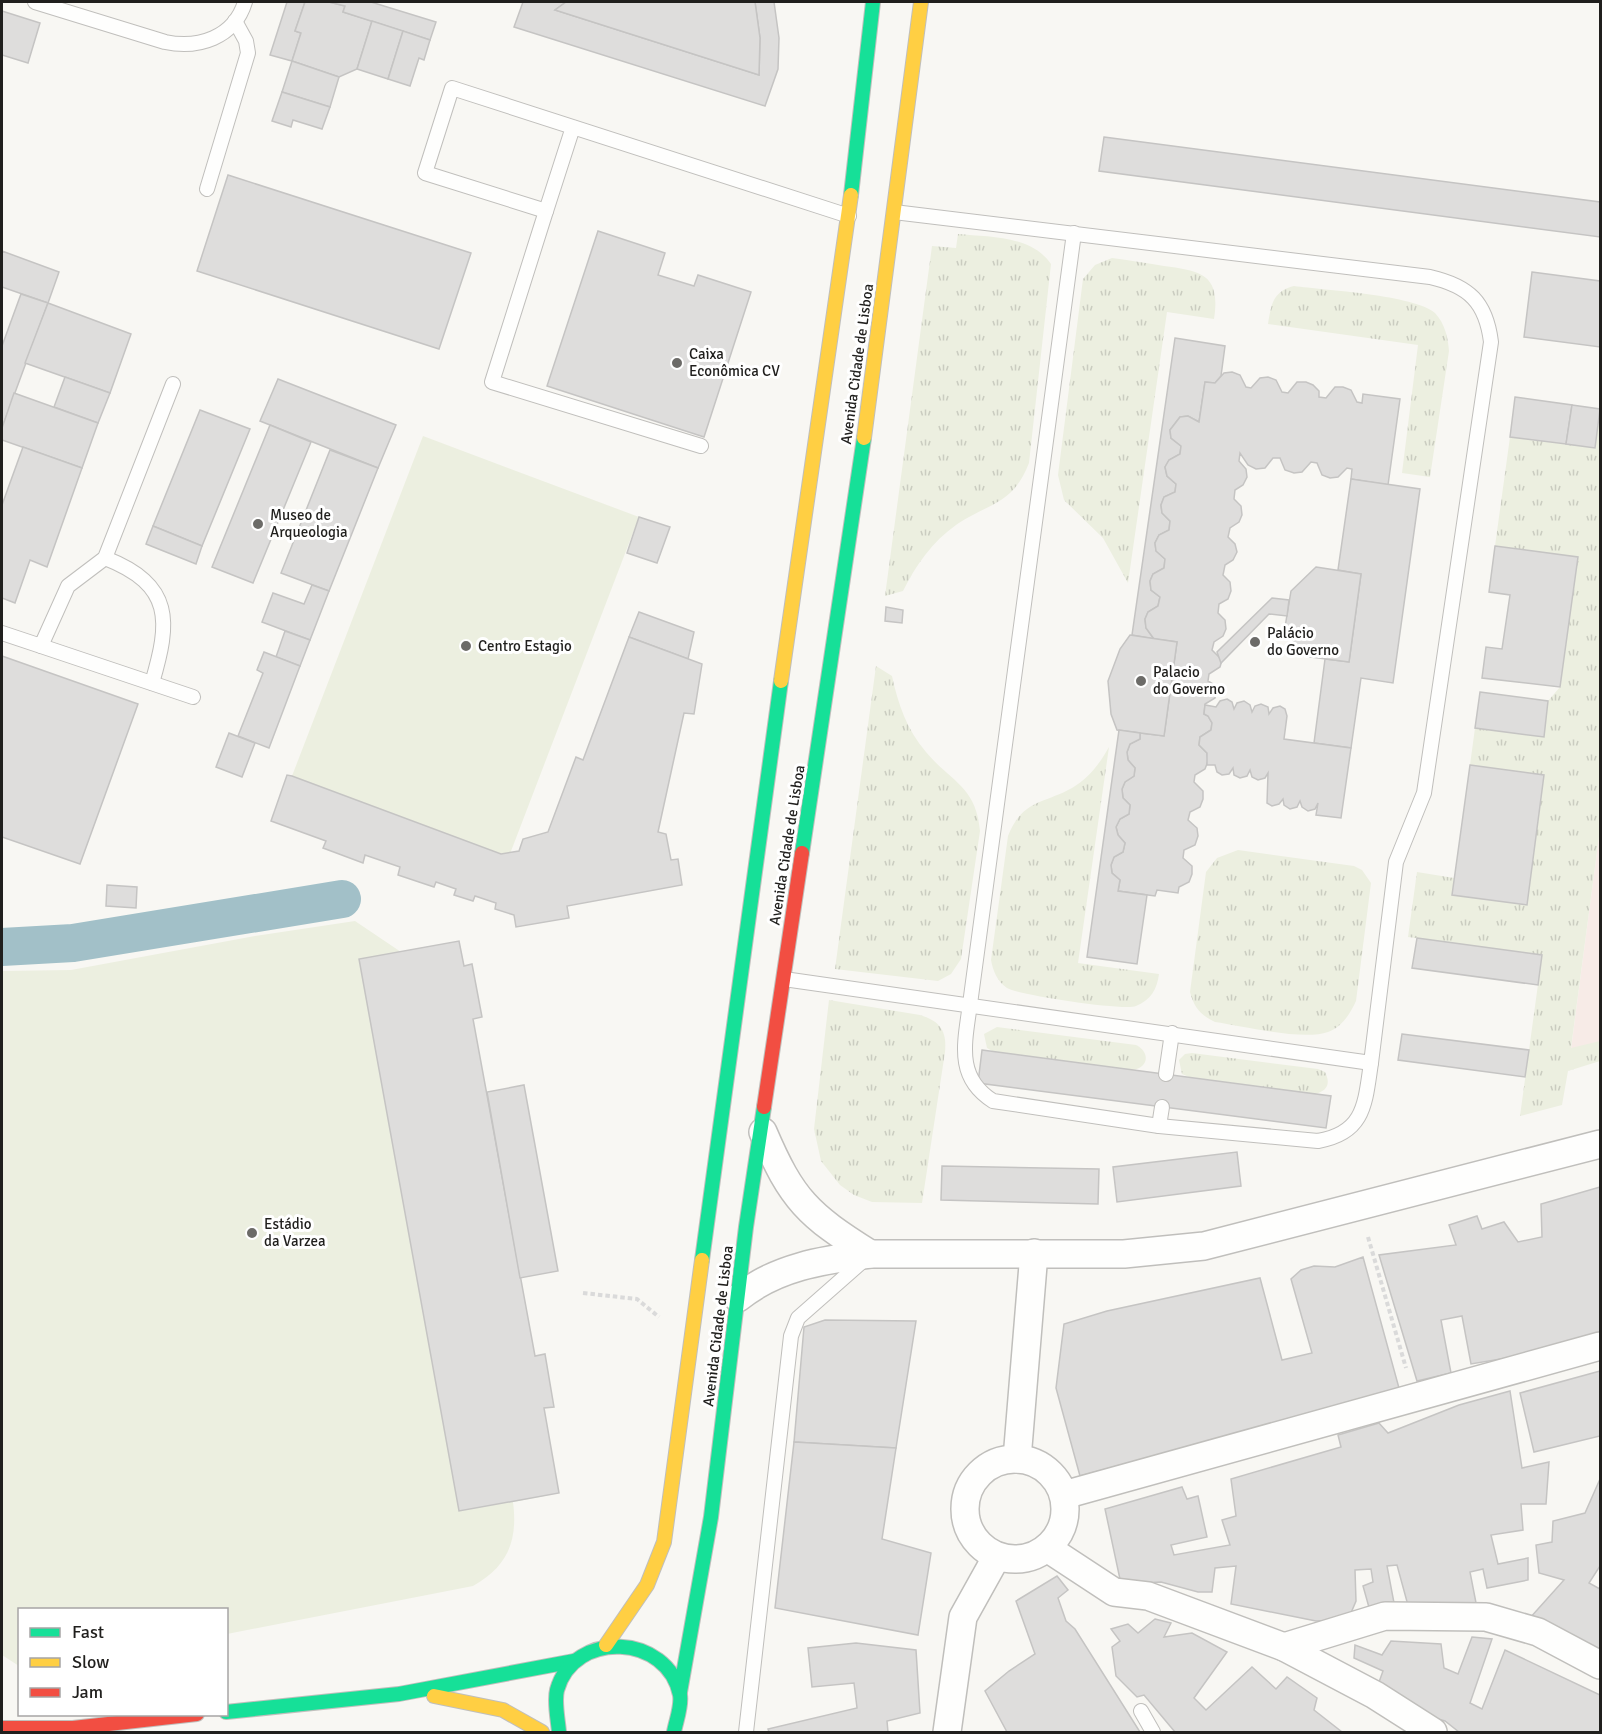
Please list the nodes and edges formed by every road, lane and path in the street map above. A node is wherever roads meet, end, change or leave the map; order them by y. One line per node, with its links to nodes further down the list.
1 (35, 2): 5 (lane)
2 (245, 2): 5 (lane)
3 (873, 2): 10 (main road, Avenida Cidade de Lisboa)
4 (921, 2): 9 (main road, Avenida Cidade de Lisboa)
5 (235, 21): 7 (lane)
6 (573, 127): 8 (lane); 8 (lane); 10 (lane)
7 (207, 189)
8 (546, 211): 13 (lane)
9 (894, 212): 11 (lane); 19 (main road, Avenida Cidade de Lisboa)
10 (849, 216): 33 (main road, Avenida Cidade de Lisboa)
11 (1074, 233): 20 (lane); 22 (lane)
12 (173, 384): 14 (lane)
13 (700, 446)
14 (105, 558): 16 (lane); 17 (lane)
15 (2, 633): 16 (lane)
16 (41, 646): 17 (lane)
17 (152, 683): 18 (lane)
18 (193, 697)
19 (784, 980): 20 (lane); 26 (main road, Avenida Cidade de Lisboa)
20 (970, 1004): 21 (lane); 25 (lane)
21 (1172, 1033): 22 (lane); 23 (lane)
22 (1371, 1063): 25 (lane)
23 (1166, 1074)
24 (1162, 1107): 25 (lane)
25 (1159, 1126)
26 (763, 1132): 30 (street); 32 (main road, Avenida Cidade de Lisboa)
27 (1600, 1144): 28 (street)
28 (1359, 1206): 29 (street); 35 (path)
29 (1034, 1253): 30 (street); 36 (street)
30 (870, 1254): 32 (street); 53 (lane)
31 (583, 1293): 33 (path)
32 (738, 1298): 44 (main road, Avenida Cidade de Lisboa)
33 (694, 1332): 40 (main road, Avenida Cidade de Lisboa)
34 (1600, 1346): 35 (street)
35 (1415, 1398): 37 (street)
36 (1017, 1459): 37 (street); 39 (street)
37 (1064, 1495): 38 (street)
38 (1047, 1548): 39 (street); 41 (street)
39 (998, 1556): 54 (street)
40 (606, 1645): 42 (main road); 44 (main road)
41 (1284, 1647): 43 (street); 56 (street)
42 (574, 1661): 45 (main road); 51 (main road)
43 (1600, 1665)
44 (680, 1692): 52 (main road, Avenida Cidade de Lisboa)
45 (399, 1694): 47 (main road); 50 (main road)
46 (1141, 1711): 55 (lane)
47 (228, 1712)
48 (179, 1716): 49 (main road)
49 (2, 1728)
50 (542, 1732)
51 (559, 1732)
52 (674, 1732)
53 (747, 1732)
54 (947, 1732)
55 (1153, 1732)
56 (1433, 1732)

